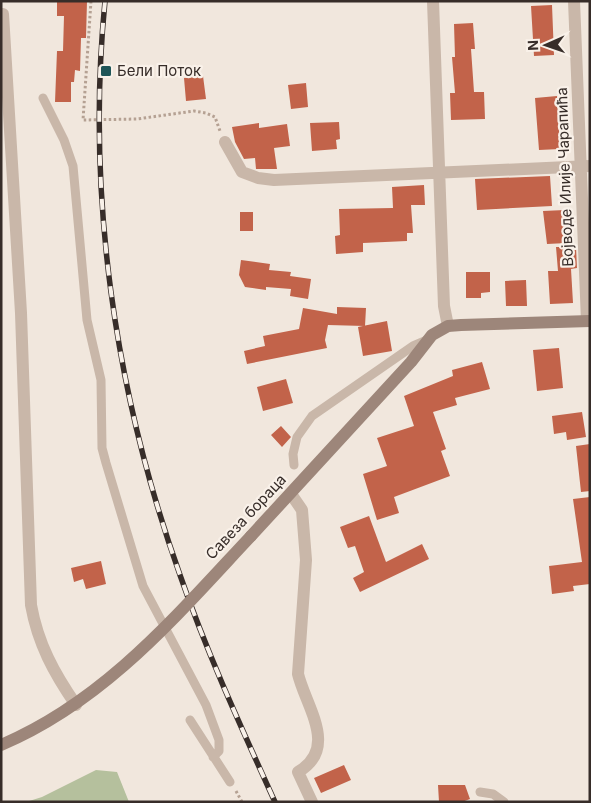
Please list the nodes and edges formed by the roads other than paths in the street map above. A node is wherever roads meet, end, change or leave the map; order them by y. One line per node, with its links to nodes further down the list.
1 (433, 1): 7 (street)
2 (574, 1): 6 (street, Војводе Илије Чарапића)
3 (3, 14): 13 (street)
4 (43, 98): 16 (lane)
5 (225, 142): 7 (street)
6 (585, 166): 7 (street); 8 (street, Војводе Илије Чарапића)
7 (439, 173): 9 (street)
8 (588, 321): 9 (street)
9 (448, 326): 10 (street, Савеза бораца)
10 (428, 340): 11 (lane, Савеза бораца); 12 (street, Савеза бораца)
11 (294, 465)
12 (291, 494): 13 (street, Савеза бораца, bridge); 19 (street)
13 (76, 704): 15 (street, Савеза бораца, bridge)
14 (190, 720): 16 (lane)
15 (1, 745)
16 (213, 757): 17 (lane)
17 (230, 782)
18 (480, 792): 20 (lane)
19 (312, 802)
20 (504, 802)

